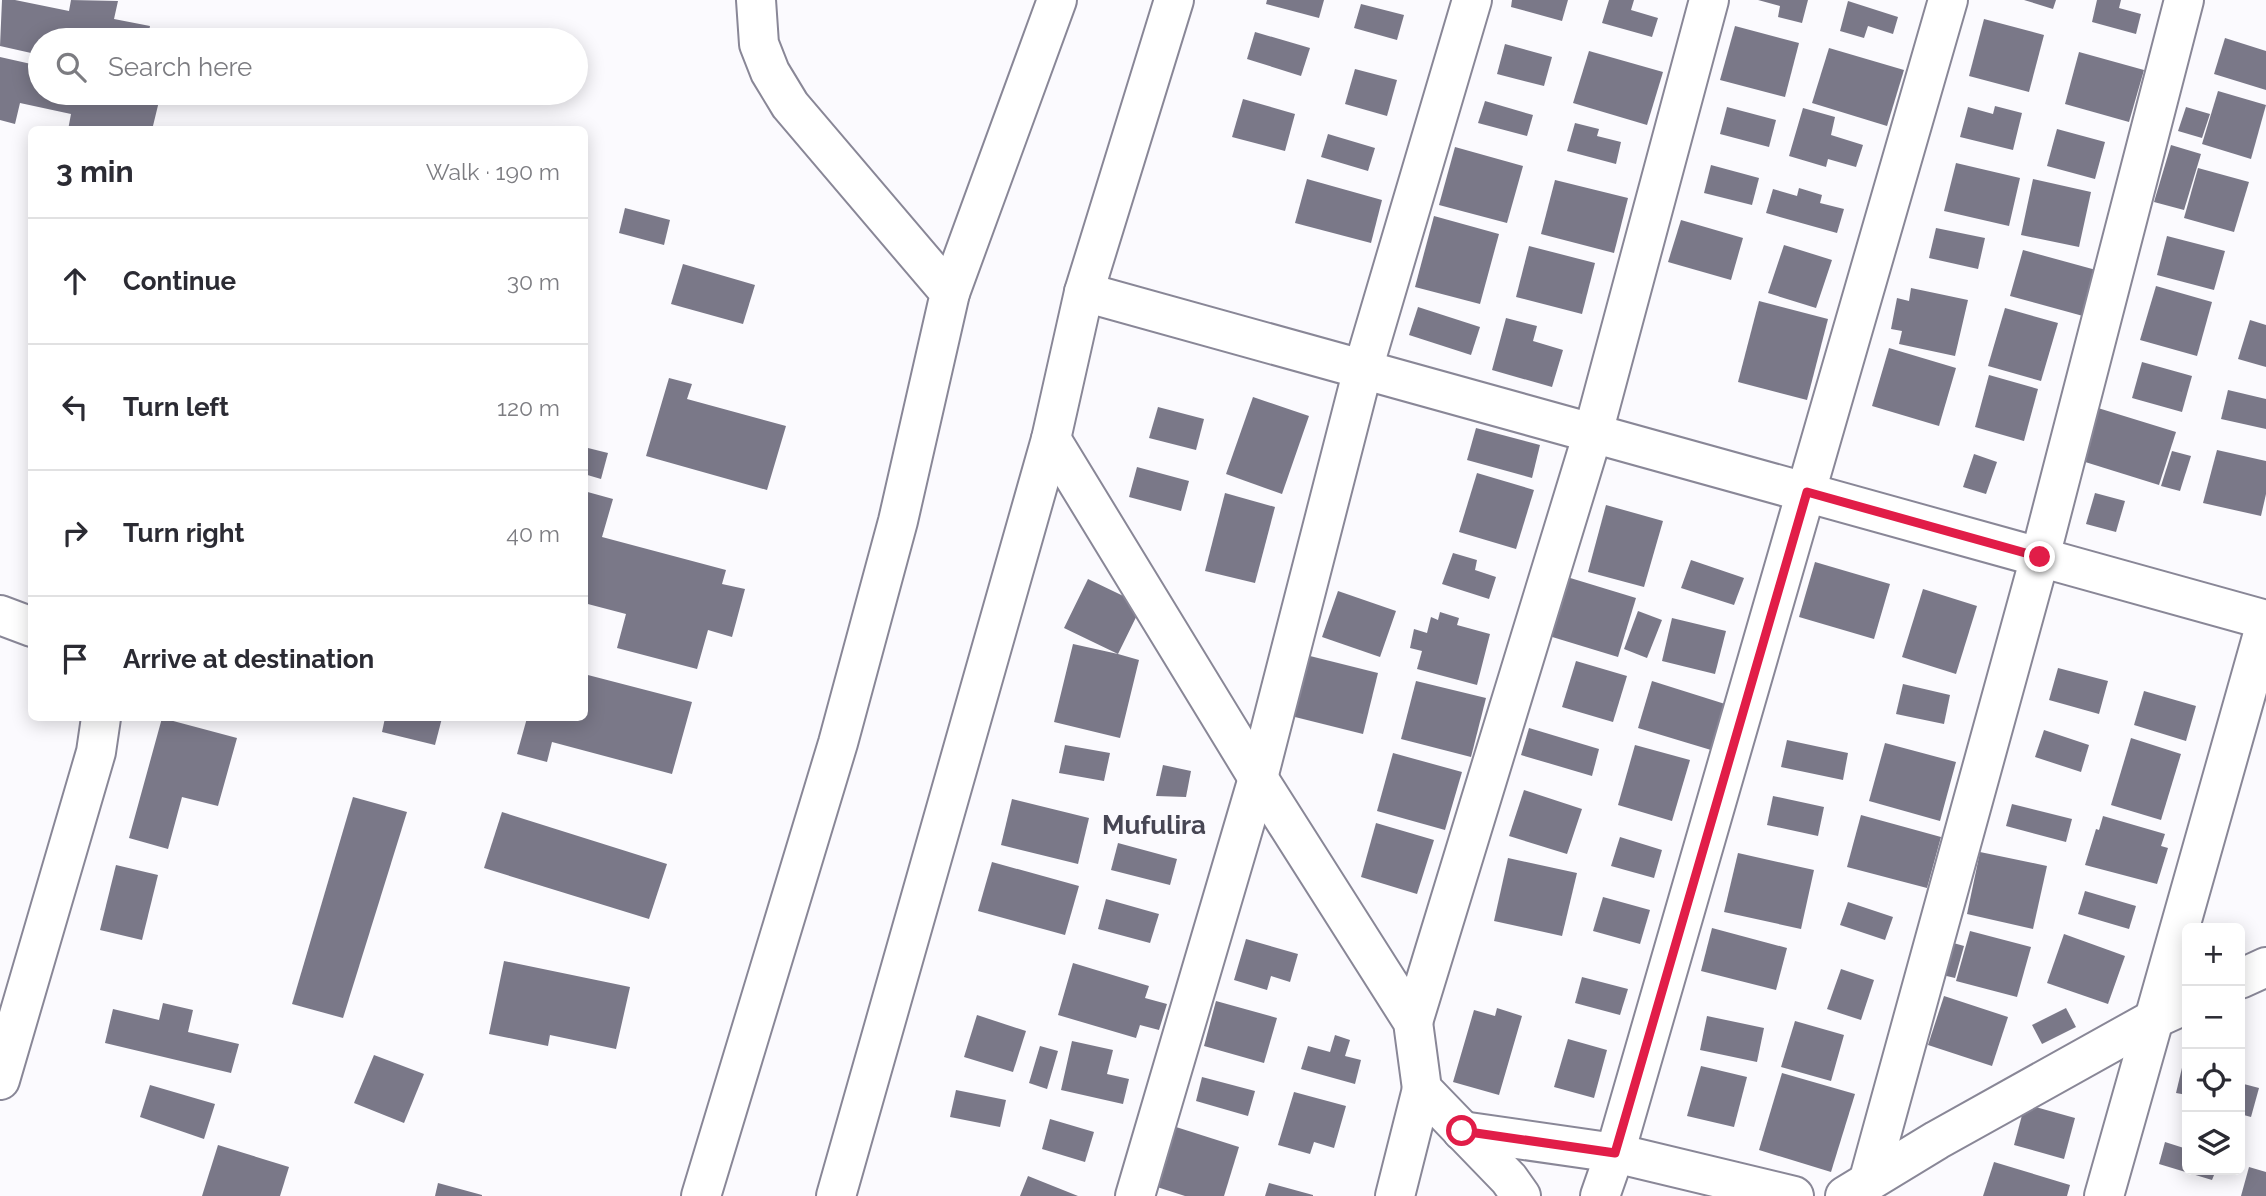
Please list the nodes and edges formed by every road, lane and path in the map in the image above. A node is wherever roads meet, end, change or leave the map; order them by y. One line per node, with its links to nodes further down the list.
1 (756, 0): 9 (street)
2 (1057, 0): 9 (street)
3 (1174, 0): 8 (street)
4 (1472, 0): 10 (street)
5 (1709, 0): 11 (street)
6 (1948, 0): 13 (street)
7 (2184, 0): 14 (street)
8 (1084, 292): 10 (street); 12 (street)
9 (950, 293): 29 (street)
10 (1363, 369): 11 (street); 19 (street)
11 (1593, 433): 13 (street); 23 (street)
12 (1051, 439): 19 (street); 30 (street)
13 (1807, 492): 14 (street); 27 (street)
14 (2040, 557): 16 (street); 28 (street)
15 (0, 615): 17 (street)
16 (2266, 621): 22 (street)
17 (28, 626)
18 (101, 721): 24 (street)
19 (1258, 778): 23 (street); 31 (street)
20 (2266, 967): 21 (street)
21 (2245, 977)
22 (2171, 1012): 28 (street); 36 (street)
23 (1413, 1022): 25 (street)
24 (0, 1080)
25 (1422, 1089): 26 (street); 32 (street)
26 (1462, 1131): 27 (street); 33 (street)
27 (1615, 1153): 34 (street); 35 (street)
28 (1857, 1188)
29 (701, 1196)
30 (836, 1196)
31 (1135, 1196)
32 (1395, 1196)
33 (1521, 1196)
34 (1600, 1196)
35 (1794, 1196)
36 (2104, 1196)

